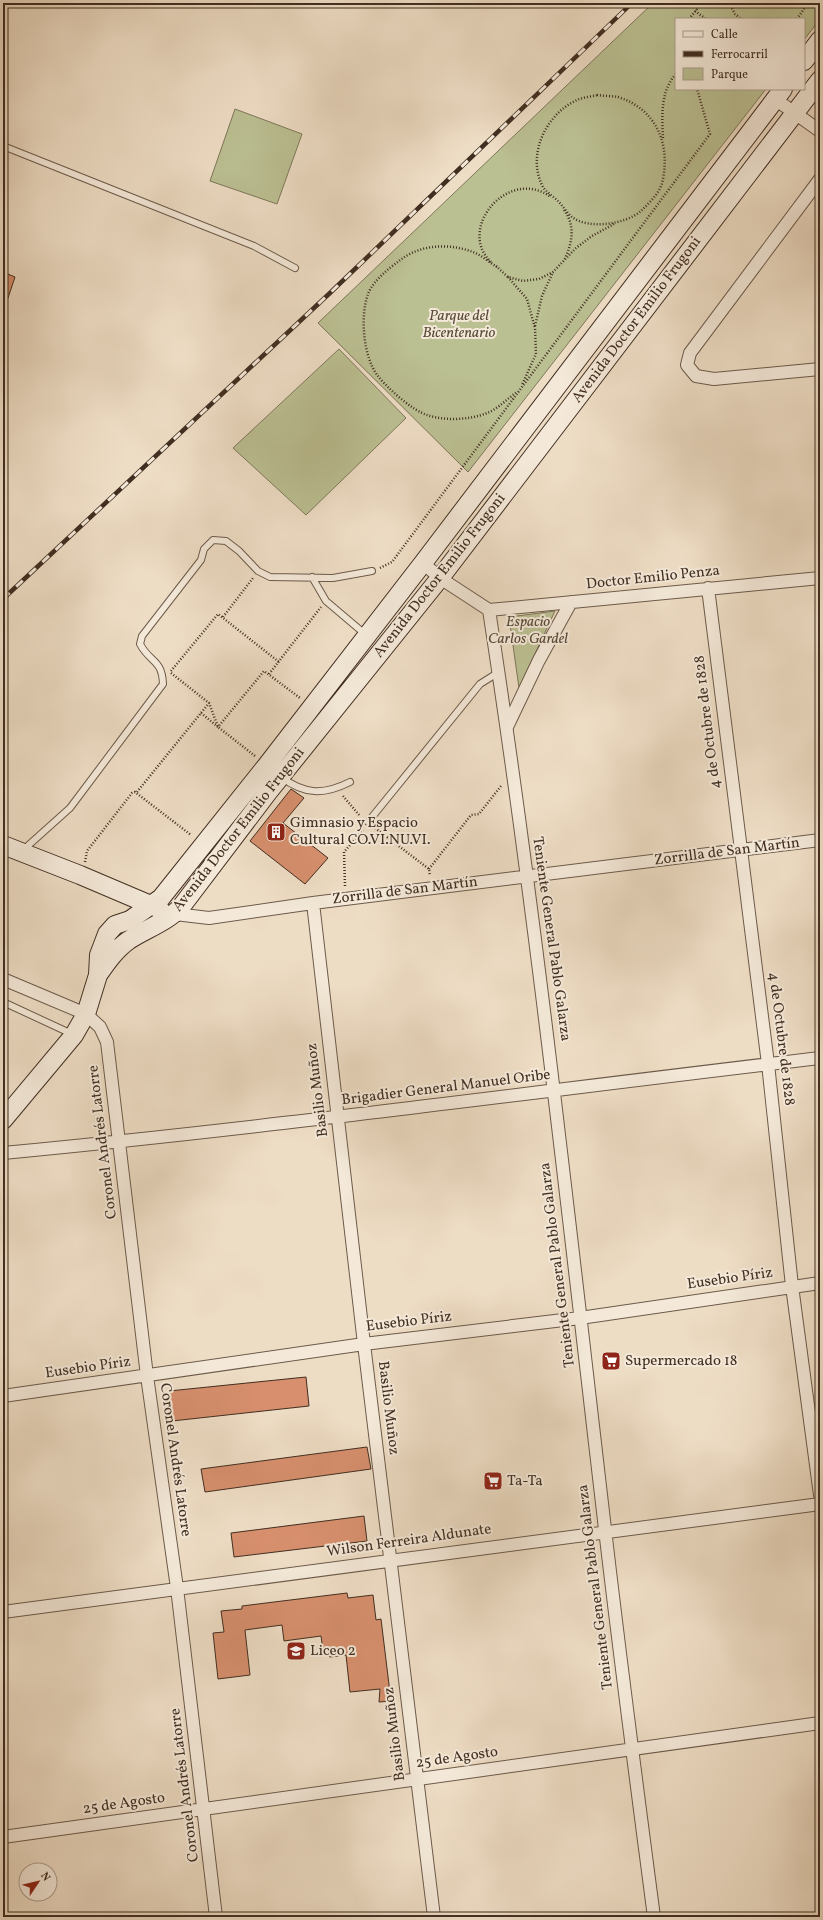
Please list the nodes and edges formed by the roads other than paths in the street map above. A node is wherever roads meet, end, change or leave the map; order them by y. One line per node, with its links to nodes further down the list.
1 (820, 40): 2 (street)
2 (805, 60)
3 (820, 80): 5 (street, Avenida Doctor Emilio Frugoni)
4 (779, 94): 5 (street); 11 (street, Avenida Doctor Emilio Frugoni)
5 (796, 113): 6 (street); 14 (street, Avenida Doctor Emilio Frugoni)
6 (820, 131)
7 (3, 146): 9 (lane)
8 (820, 179): 10 (street)
9 (295, 268)
10 (820, 369)
11 (423, 563): 14 (street); 19 (street, Avenida Doctor Emilio Frugoni)
12 (372, 571): 13 (lane)
13 (312, 577): 19 (lane); 29 (lane)
14 (440, 578): 18 (street); 23 (street, Avenida Doctor Emilio Frugoni)
15 (820, 578): 16 (street, Doctor Emilio Penza)
16 (708, 588): 17 (street, Doctor Emilio Penza); 28 (street, 4 de Octubre de 1828)
17 (570, 602): 18 (street, Doctor Emilio Penza); 21 (street)
18 (489, 610): 20 (street, Teniente General Pablo Galarza)
19 (366, 636): 22 (street, Avenida Doctor Emilio Frugoni)
20 (499, 672): 21 (street, Teniente General Pablo Galarza); 25 (lane)
21 (507, 727): 30 (street, Teniente General Pablo Galarza)
22 (267, 766): 23 (street); 33 (street, Avenida Doctor Emilio Frugoni)
23 (281, 777): 24 (lane); 34 (street, Avenida Doctor Emilio Frugoni)
24 (350, 782)
25 (368, 822)
26 (820, 840): 28 (street, Zorrilla de San Martín)
27 (3, 845): 29 (street, Zorrilla de San Martín)
28 (740, 851): 30 (street, Zorrilla de San Martín); 42 (street, 4 de Octubre de 1828)
29 (21, 852): 31 (street, Zorrilla de San Martín)
30 (526, 877): 32 (street, Zorrilla de San Martín); 43 (street, Teniente General Pablo Galarza)
31 (106, 886): 33 (street, Zorrilla de San Martín); 35 (street)
32 (313, 903): 34 (street, Zorrilla de San Martín); 44 (street, Basilio Muñoz)
33 (152, 906): 34 (street, Zorrilla de San Martín); 35 (street, Avenida Doctor Emilio Frugoni)
34 (174, 914): 36 (street, Avenida Doctor Emilio Frugoni)
35 (120, 924): 36 (street, Avenida Doctor Emilio Frugoni)
36 (98, 975): 39 (street)
37 (3, 979): 39 (street)
38 (3, 1002): 40 (lane)
39 (86, 1014): 40 (street); 46 (street, Coronel Andrés Latorre)
40 (74, 1035): 45 (street)
41 (820, 1058): 42 (street, Brigadier General Manuel Oribe)
42 (768, 1064): 43 (street, Brigadier General Manuel Oribe); 49 (street, 4 de Octubre de 1828)
43 (555, 1091): 44 (street, Brigadier General Manuel Oribe); 50 (street, Teniente General Pablo Galarza)
44 (337, 1117): 46 (street, Brigadier General Manuel Oribe); 51 (street, Basilio Muñoz)
45 (3, 1120)
46 (119, 1142): 47 (street, Brigadier General Manuel Oribe); 52 (street, Coronel Andrés Latorre)
47 (3, 1153)
48 (820, 1283): 49 (street, Eusebio Píriz)
49 (792, 1286): 50 (street, Eusebio Píriz); 54 (street, 4 de Octubre de 1828)
50 (580, 1318): 51 (street, Eusebio Píriz); 56 (street, Teniente General Pablo Galarza)
51 (364, 1344): 52 (street, Eusebio Píriz); 57 (street, Basilio Muñoz)
52 (147, 1376): 53 (street, Eusebio Píriz); 58 (street, Coronel Andrés Latorre)
53 (3, 1396)
54 (820, 1495)
55 (820, 1504): 56 (street, Wilson Ferreira Aldunate)
56 (605, 1531): 57 (street, Wilson Ferreira Aldunate); 61 (street, Teniente General Pablo Galarza)
57 (391, 1559): 58 (street, Wilson Ferreira Aldunate); 62 (street, Basilio Muñoz)
58 (178, 1588): 59 (street, Wilson Ferreira Aldunate); 63 (street, Coronel Andrés Latorre)
59 (3, 1612)
60 (820, 1723): 61 (street, 25 de Agosto)
61 (632, 1750): 62 (street, 25 de Agosto); 67 (street, Teniente General Pablo Galarza)
62 (416, 1780): 63 (street, 25 de Agosto); 66 (street, Basilio Muñoz)
63 (204, 1809): 64 (street, 25 de Agosto); 65 (street, Coronel Andrés Latorre)
64 (3, 1837)
65 (216, 1917)
66 (434, 1917)
67 (654, 1917)

